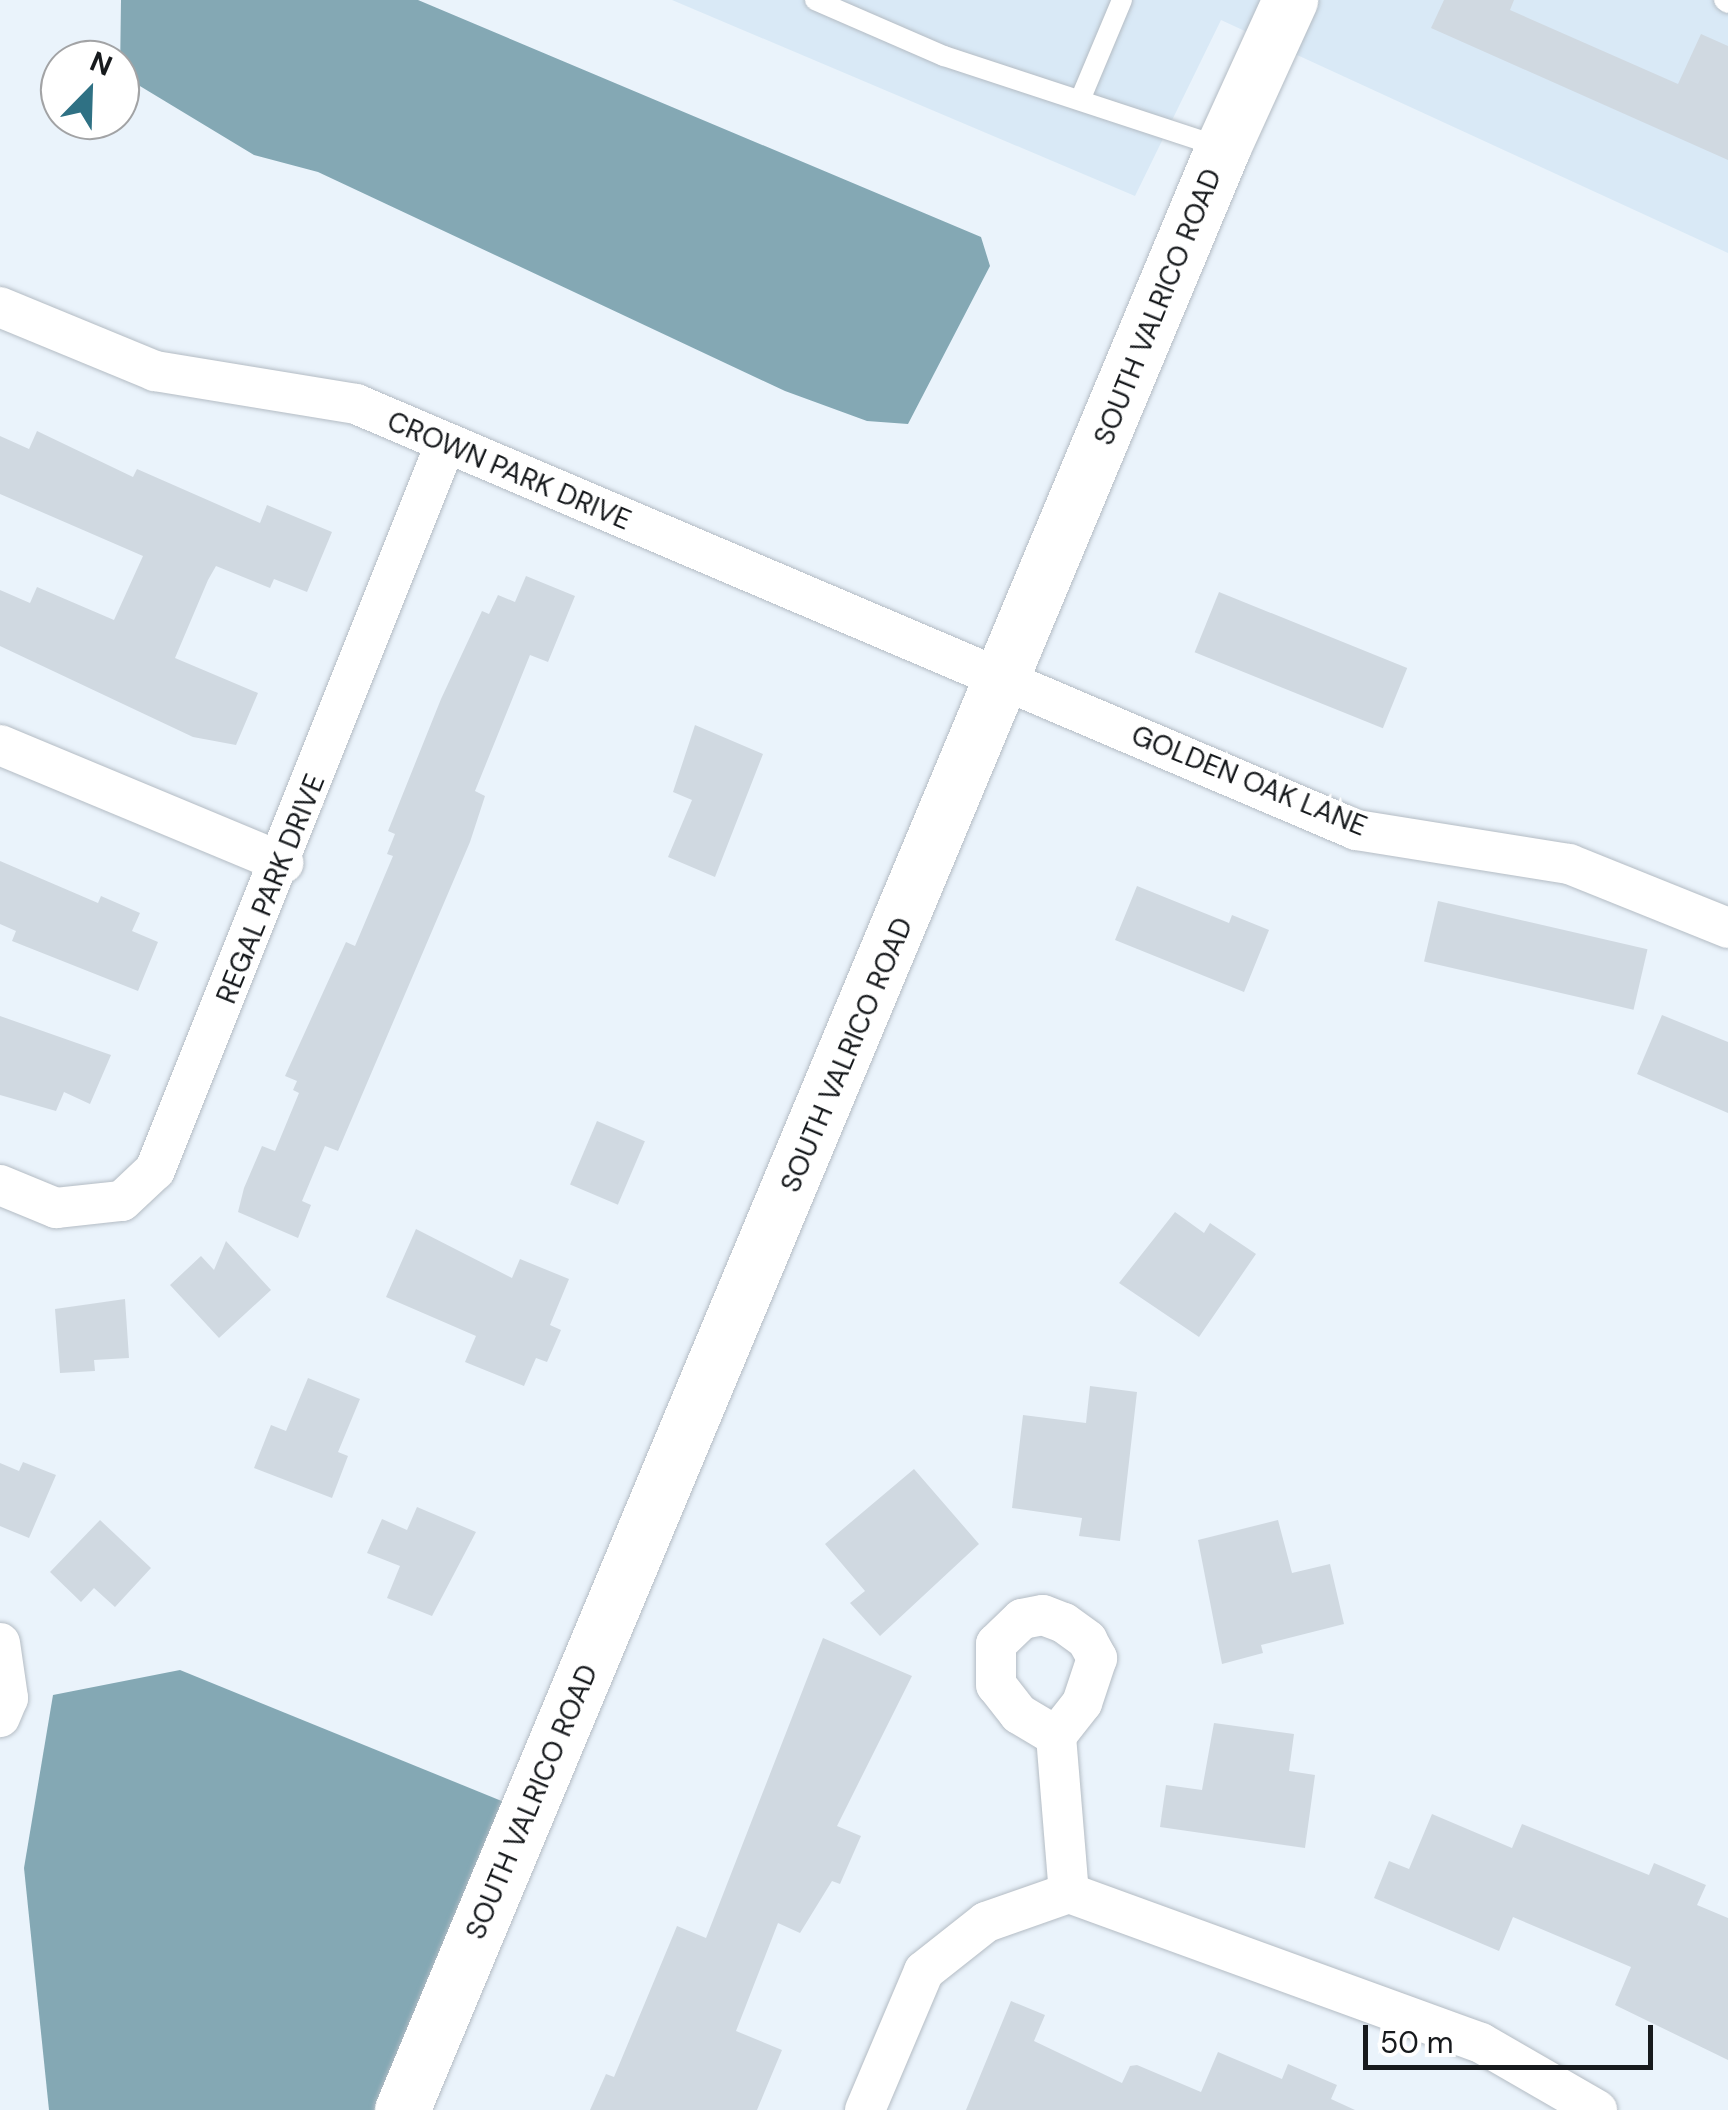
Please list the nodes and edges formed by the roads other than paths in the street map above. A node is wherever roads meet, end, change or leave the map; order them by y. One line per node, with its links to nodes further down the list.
1 (815, 0): 4 (lane)
2 (1122, 0): 4 (lane)
3 (1290, 0): 5 (street, SOUTH VALRICO ROAD)
4 (1080, 100): 5 (lane)
5 (1223, 147): 8 (street, SOUTH VALRICO ROAD)
6 (0, 307): 7 (street, CROWN PARK DRIVE)
7 (445, 445): 8 (street, CROWN PARK DRIVE); 10 (street, REGAL PARK DRIVE)
8 (1005, 680): 11 (street, GOLDEN OAK LANE); 17 (street, SOUTH VALRICO ROAD)
9 (0, 745): 10 (street)
10 (283, 863): 12 (street, REGAL PARK DRIVE)
11 (1728, 928)
12 (0, 1185)
13 (0, 1643): 14 (street)
14 (0, 1717)
15 (1056, 1736): 16 (street)
16 (1070, 1893): 18 (street); 19 (street)
17 (402, 2110)
18 (865, 2110)
19 (1597, 2110)

